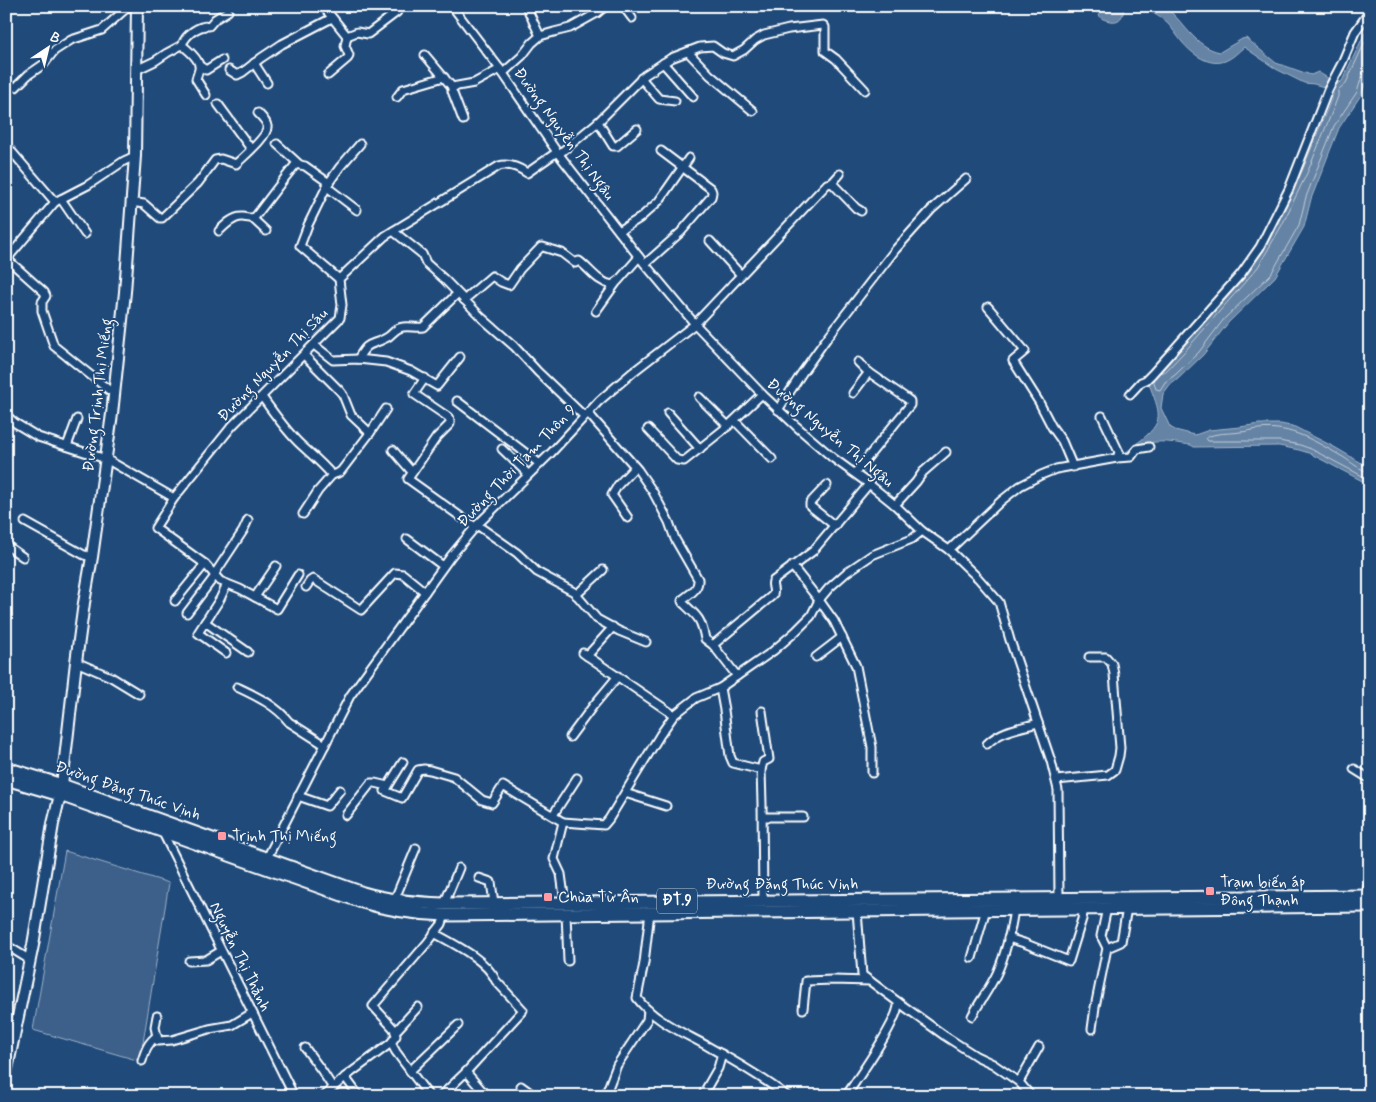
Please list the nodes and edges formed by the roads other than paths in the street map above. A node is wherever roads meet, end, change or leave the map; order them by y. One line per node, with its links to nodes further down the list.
1 (128, 6): 30 (street)
2 (136, 6): 23 (main road, Đường Trịnh Thị Miếng)
3 (323, 6): 12 (street)
4 (452, 6): 25 (street, Đường Nguyễn Thị Ngâu)
5 (526, 6): 15 (street)
6 (606, 6): 8 (street)
7 (623, 6): 13 (street)
8 (595, 10): 15 (street)
9 (228, 11): 16 (street)
10 (1370, 11): 89 (street)
11 (397, 12): 14 (street)
12 (332, 18): 14 (street); 20 (street)
13 (632, 18)
14 (347, 36): 26 (street)
15 (540, 36): 25 (street)
16 (182, 45): 22 (street); 23 (street)
17 (688, 52): 21 (street); 32 (street); 38 (street)
18 (425, 55): 27 (street)
19 (222, 60): 22 (street)
20 (254, 63): 24 (street); 29 (street)
21 (664, 63): 28 (street); 35 (street)
22 (200, 66): 33 (street)
23 (136, 70): 49 (main road, Đường Trịnh Thị Miếng)
24 (229, 70)
25 (502, 71): 31 (street); 48 (street, Đường Nguyễn Thị Ngâu)
26 (328, 75)
27 (444, 77): 31 (street); 34 (street)
28 (642, 78): 36 (street); 41 (street)
29 (268, 83)
30 (6, 86)
31 (452, 87): 40 (street)
32 (865, 90)
33 (206, 95)
34 (398, 97)
35 (694, 97)
36 (675, 100)
37 (218, 104): 46 (street)
38 (753, 111)
39 (258, 113): 46 (street)
40 (463, 120)
41 (598, 122): 42 (street); 48 (street)
42 (637, 129)
43 (277, 144): 51 (street)
44 (360, 144): 56 (street)
45 (7, 147): 57 (street)
46 (251, 149): 58 (street)
47 (661, 151): 52 (street)
48 (558, 153): 62 (street, Đường Nguyễn Thị Ngâu); 65 (street)
49 (135, 156): 57 (street); 58 (main road, Đường Trịnh Thị Miếng)
50 (689, 158): 52 (street)
51 (300, 165): 56 (street); 61 (street)
52 (682, 168): 62 (street); 70 (street)
53 (840, 174): 55 (street, Đường Thời Tam Thôn 9)
54 (966, 179): 94 (street)
55 (832, 183): 60 (street); 71 (street, Đường Thời Tam Thôn 9)
56 (328, 185): 59 (street); 72 (street)
57 (58, 201): 66 (street); 69 (street)
58 (131, 202): 86 (main road, Đường Trịnh Thị Miếng)
59 (357, 210)
60 (861, 211)
61 (252, 218): 63 (street); 64 (street)
62 (619, 230): 68 (street, Đường Nguyễn Thị Ngâu)
63 (219, 231)
64 (266, 231)
65 (393, 231): 72 (street); 74 (street)
66 (84, 234)
67 (710, 240): 71 (street)
68 (638, 256): 70 (street, Đường Nguyễn Thị Ngâu); 73 (street)
69 (7, 262): 86 (street)
70 (644, 264): 78 (street, Đường Nguyễn Thị Ngâu)
71 (741, 275): 78 (street, Đường Thời Tam Thôn 9)
72 (339, 279): 79 (street, Đường Nguyễn Thị Sáu)
73 (618, 281): 75 (street); 77 (street)
74 (457, 294): 75 (street); 82 (street)
75 (464, 300): 97 (street)
76 (988, 307): 115 (street)
77 (596, 311)
78 (694, 324): 87 (street, Đường Nguyễn Thị Ngâu); 97 (street, Đường Thời Tam Thôn 9)
79 (314, 345): 80 (street, Đường Nguyễn Thị Sáu); 82 (street)
80 (304, 355): 91 (street, Đường Nguyễn Thị Sáu); 103 (street)
81 (460, 357): 85 (street)
82 (358, 359): 85 (street)
83 (858, 362): 84 (street)
84 (869, 372): 88 (street); 119 (street)
85 (425, 378): 116 (street)
86 (115, 390): 111 (main road, Đường Trịnh Thị Miếng)
87 (762, 394): 94 (street, Đường Nguyễn Thị Ngâu); 100 (street)
88 (853, 394)
89 (1130, 394)
90 (699, 396): 101 (street)
91 (262, 397): 117 (street); 122 (street, Đường Nguyễn Thị Sáu)
92 (457, 401): 113 (street)
93 (386, 409): 103 (street)
94 (778, 410): 119 (street, Đường Nguyễn Thị Ngâu)
95 (668, 413): 107 (street)
96 (6, 415): 104 (street)
97 (586, 415): 113 (street, Đường Thời Tam Thôn 9); 114 (street)
98 (1102, 416): 110 (street)
99 (77, 419): 104 (street)
100 (735, 420): 101 (street); 112 (street)
101 (728, 426): 107 (street)
102 (648, 430): 107 (street)
103 (370, 433): 117 (street)
104 (67, 446): 111 (street)
105 (1149, 447): 110 (street)
106 (502, 449): 118 (street)
107 (700, 449)
108 (393, 450): 116 (street)
109 (946, 452): 123 (street)
110 (1117, 458): 115 (street)
111 (106, 459): 122 (street); 135 (main road, Đường Trịnh Thị Miếng)
112 (772, 459)
113 (540, 464): 118 (street, Đường Thời Tam Thôn 9)
114 (636, 467): 125 (street); 155 (street)
115 (1073, 467): 133 (street)
116 (412, 472): 128 (street)
117 (332, 474): 124 (street)
118 (528, 474): 128 (street, Đường Thời Tam Thôn 9)
119 (855, 474): 120 (street, Đường Nguyễn Thị Ngâu)
120 (870, 484): 123 (street, Đường Nguyễn Thị Ngâu); 129 (street)
121 (827, 485): 129 (street)
122 (174, 498): 136 (street, Đường Nguyễn Thị Sáu)
123 (895, 505): 130 (street, Đường Nguyễn Thị Ngâu)
124 (303, 514)
125 (628, 518)
126 (248, 520): 142 (street)
127 (25, 522): 135 (street)
128 (476, 526): 138 (street, Đường Thời Tam Thôn 9); 146 (street)
129 (835, 526): 139 (street)
130 (922, 531): 133 (street, Đường Nguyễn Thị Ngâu); 148 (street)
131 (407, 539): 138 (street)
132 (6, 545): 134 (street)
133 (949, 550): 168 (street, Đường Nguyễn Thị Ngâu)
134 (23, 557)
135 (92, 557): 160 (main road, Đường Trịnh Thị Miếng)
136 (205, 564): 142 (street); 149 (street)
137 (276, 566): 147 (street)
138 (443, 566): 145 (street, Đường Thời Tam Thôn 9)
139 (792, 566): 148 (street); 155 (street)
140 (603, 570): 146 (street)
141 (298, 575): 147 (street)
142 (214, 576): 143 (street); 150 (street)
143 (227, 584): 147 (street); 151 (street)
144 (306, 587): 145 (street)
145 (425, 592): 171 (street, Đường Thời Tam Thôn 9)
146 (576, 595): 152 (street)
147 (255, 597)
148 (819, 600): 153 (street); 162 (street)
149 (175, 601)
150 (188, 613)
151 (205, 622): 156 (street); 157 (street)
152 (613, 627): 154 (street); 161 (street)
153 (842, 637): 158 (street); 176 (street)
154 (646, 642)
155 (713, 645): 162 (street)
156 (248, 652)
157 (226, 653)
158 (816, 657)
159 (1089, 657): 180 (street)
160 (76, 662): 165 (street); 182 (main road, Đường Trịnh Thị Miếng)
161 (618, 676): 167 (street); 169 (street)
162 (737, 676): 164 (street)
163 (238, 687): 171 (street)
164 (720, 688): 167 (street); 175 (street)
165 (139, 694)
166 (762, 711): 175 (street)
167 (674, 716): 184 (street)
168 (1038, 723): 170 (street); 180 (street, Đường Nguyễn Thị Ngâu)
169 (570, 737)
170 (987, 744)
171 (325, 745): 185 (street, Đường Thời Tam Thôn 9)
172 (403, 762): 181 (street)
173 (6, 768): 182 (main road, Đường Đặng Thúc Vịnh / ĐT.9)
174 (1354, 769): 179 (street)
175 (760, 770): 189 (street)
176 (872, 773)
177 (576, 778): 188 (street)
178 (6, 779): 182 (main road, Đường Đặng Thúc Vịnh / ĐT.9)
179 (1370, 779)
180 (1056, 780): 201 (street, Đường Nguyễn Thị Ngâu)
181 (388, 786): 187 (street); 188 (street)
182 (61, 790): 192 (main road, Đường Đặng Thúc Vịnh / ĐT.9); 194 (main road, Đường Đặng Thúc Vịnh / ĐT.9); 218 (main road, Đường Trịnh Thị Miếng)
183 (340, 790): 185 (street)
184 (625, 793): 186 (street); 191 (street)
185 (298, 796): 194 (street, Đường Thời Tam Thôn 9)
186 (666, 806)
187 (346, 815)
188 (553, 815): 191 (street)
189 (763, 817): 190 (street); 200 (street)
190 (803, 817)
191 (563, 822): 203 (street)
192 (162, 831): 207 (main road, Đường Đặng Thúc Vịnh / ĐT.9); 216 (street, Nguyễn Thị Thảnh)
193 (416, 848): 199 (street)
194 (267, 858): 199 (main road, Đường Đặng Thúc Vịnh / ĐT.9)
195 (459, 868): 207 (street)
196 (479, 878): 202 (street)
197 (1370, 878): 198 (street)
198 (1369, 899): 201 (main road, Đường Đặng Thúc Vịnh / ĐT.9); 206 (main road, Đường Đặng Thúc Vịnh / ĐT.9)
199 (394, 900): 207 (main road, Đường Đặng Thúc Vịnh / ĐT.9)
200 (763, 901): 201 (main road, Đường Đặng Thúc Vịnh / ĐT.9); 203 (main road, Đường Đặng Thúc Vịnh / ĐT.9)
201 (1059, 903): 204 (main road, Đường Đặng Thúc Vịnh / ĐT.9); 208 (main road, Đường Đặng Thúc Vịnh / ĐT.9)
202 (494, 904): 203 (main road, Đường Đặng Thúc Vịnh / ĐT.9); 207 (main road, Đường Đặng Thúc Vịnh / ĐT.9)
203 (566, 908): 207 (main road, Đường Đặng Thúc Vịnh / ĐT.9); 211 (main road, Đường Đặng Thúc Vịnh / ĐT.9); 220 (street)
204 (1084, 908): 205 (main road, Đường Đặng Thúc Vịnh / ĐT.9); 213 (street)
205 (1107, 908): 206 (main road, Đường Đặng Thúc Vịnh / ĐT.9); 215 (street)
206 (1127, 908): 215 (street)
207 (444, 909): 212 (street)
208 (1014, 909): 209 (main road, Đường Đặng Thúc Vịnh / ĐT.9); 213 (street)
209 (986, 910): 210 (main road, Đường Đặng Thúc Vịnh / ĐT.9); 217 (street)
210 (856, 911): 211 (main road, Đường Đặng Thúc Vịnh / ĐT.9); 221 (street)
211 (650, 912): 225 (street)
212 (434, 933): 231 (street); 239 (street)
213 (1008, 938): 228 (street)
214 (6, 945): 218 (street)
215 (1107, 948): 230 (street)
216 (221, 951): 219 (street); 226 (street, Nguyễn Thị Thảnh)
217 (972, 958)
218 (30, 960): 240 (main road, Đường Trịnh Thị Miếng)
219 (189, 961)
220 (568, 961)
221 (871, 982): 222 (street); 224 (street)
222 (898, 1002): 242 (street); 255 (street)
223 (418, 1007): 231 (street)
224 (803, 1009)
225 (648, 1010): 236 (street); 252 (street)
226 (252, 1013): 232 (street); 246 (street, Nguyễn Thị Thảnh)
227 (157, 1016): 232 (street)
228 (972, 1016)
229 (458, 1025): 238 (street)
230 (1092, 1029)
231 (395, 1032): 233 (street)
232 (157, 1036): 237 (street)
233 (391, 1043): 238 (street); 241 (street)
234 (305, 1048): 244 (street)
235 (1039, 1048): 242 (street)
236 (722, 1054): 253 (street); 254 (street)
237 (142, 1061)
238 (410, 1071): 249 (street)
239 (466, 1072): 245 (street); 250 (street)
240 (6, 1074)
241 (345, 1077): 244 (street); 248 (street)
242 (1019, 1082): 256 (street)
243 (521, 1086): 251 (street)
244 (332, 1088): 247 (street)
245 (486, 1095)
246 (294, 1096)
247 (324, 1096)
248 (360, 1096)
249 (429, 1096)
250 (441, 1096)
251 (535, 1096)
252 (605, 1096)
253 (702, 1096)
254 (787, 1096)
255 (846, 1096)
256 (1031, 1096)

